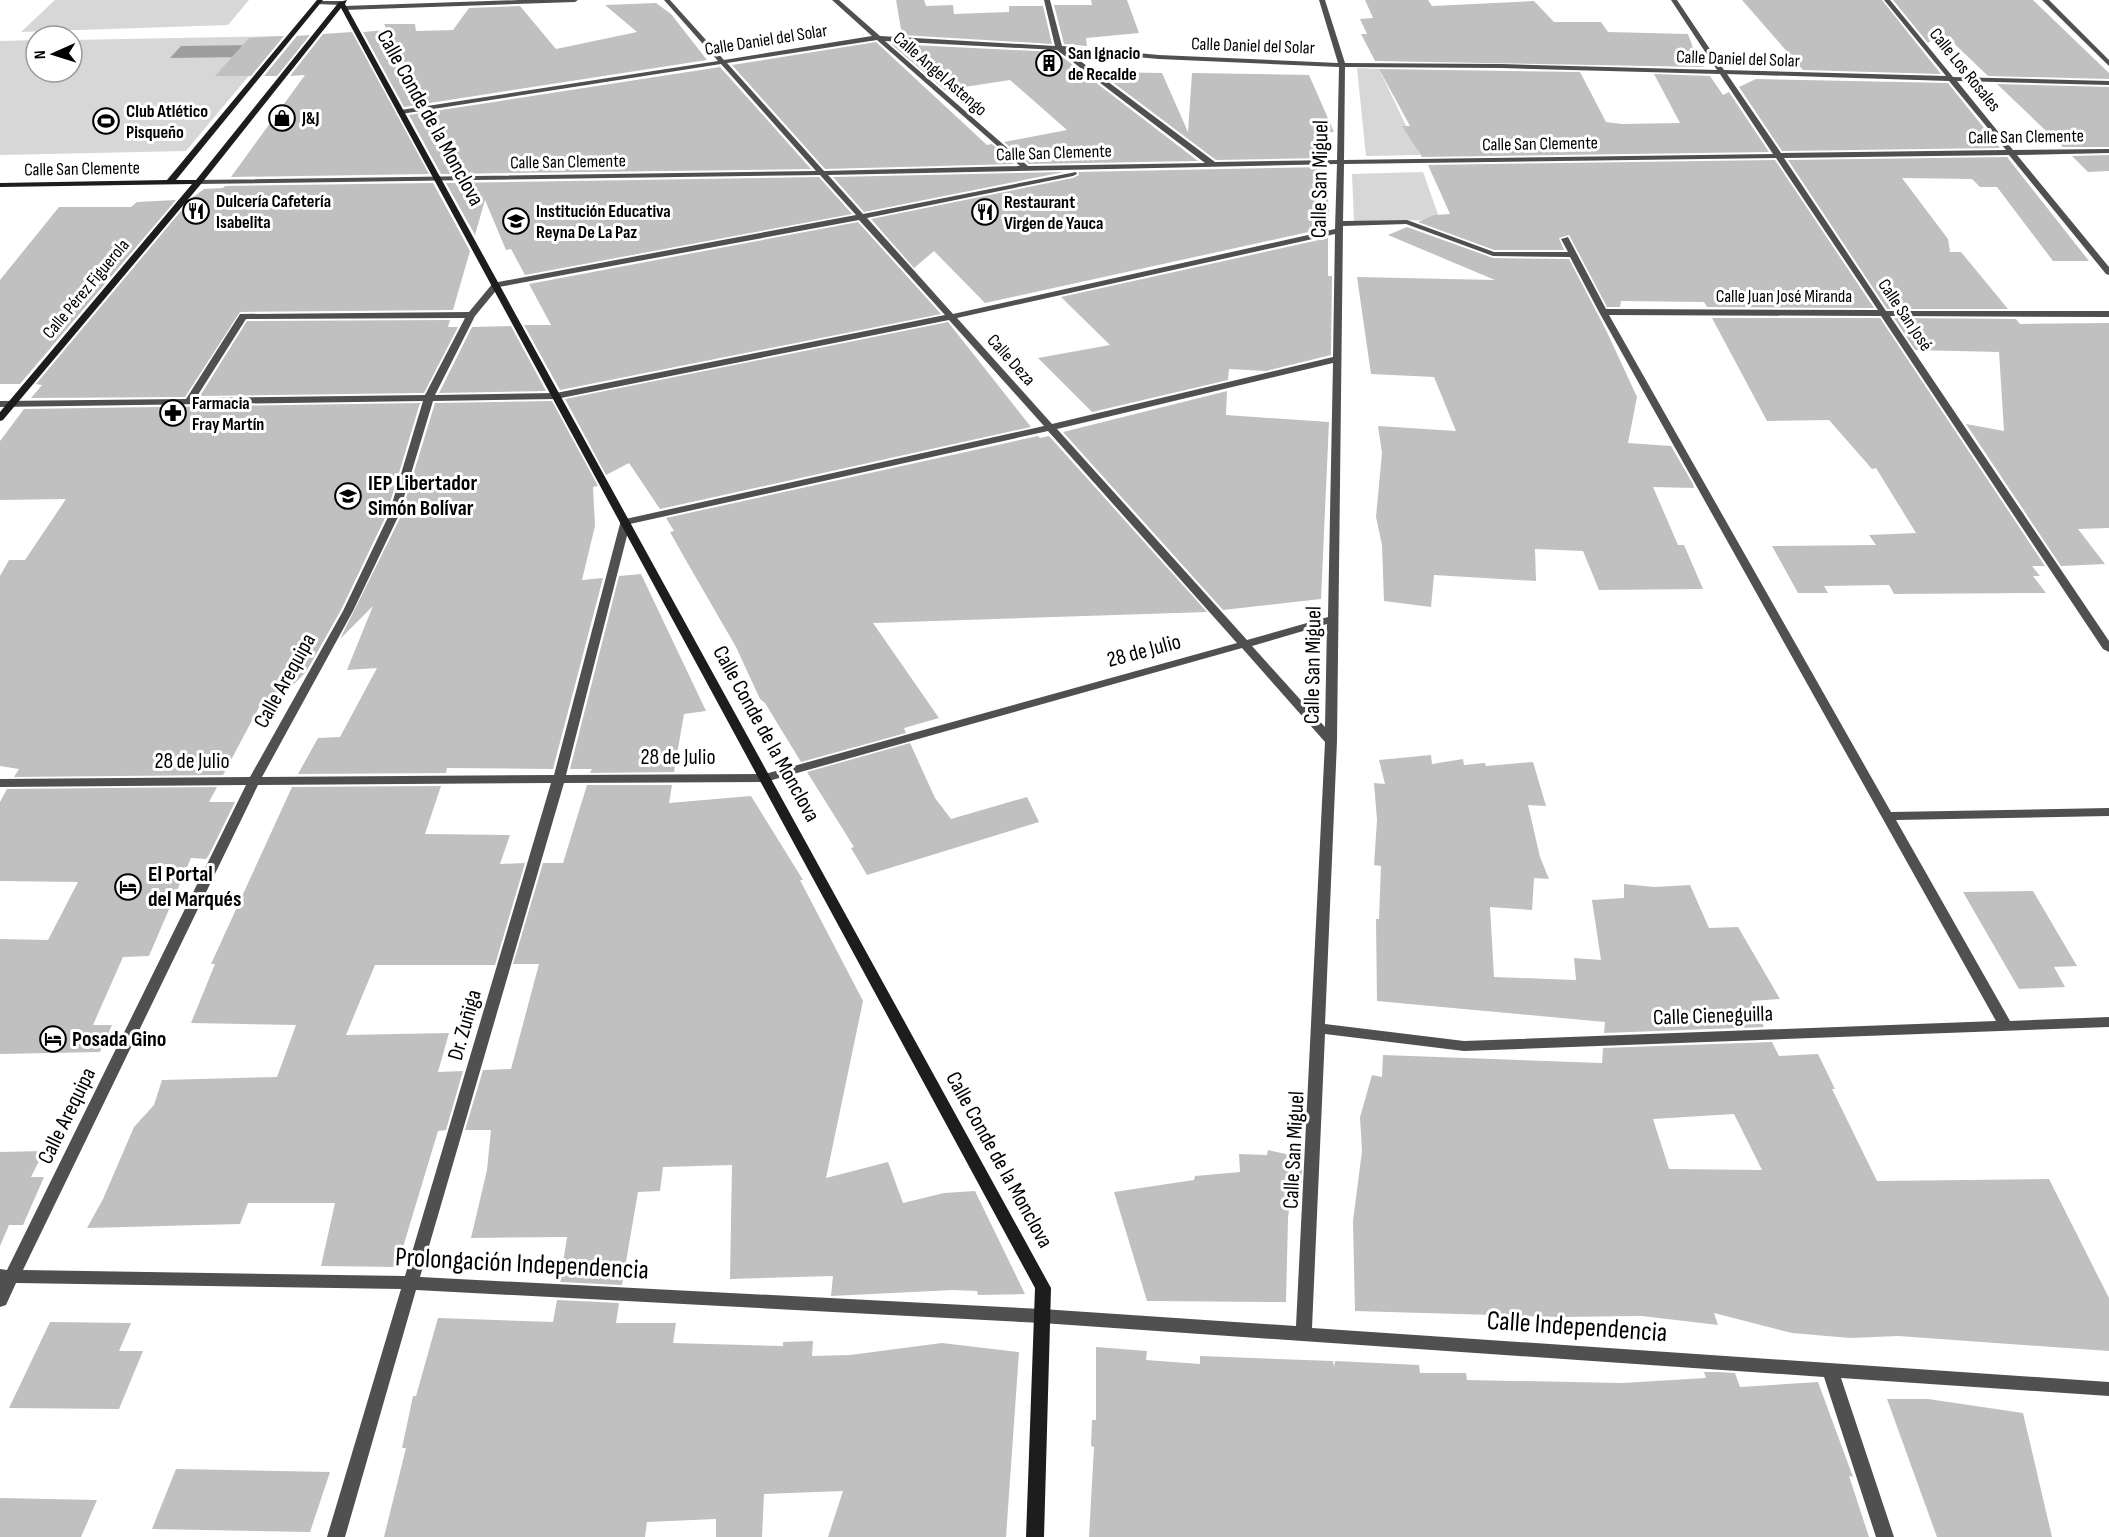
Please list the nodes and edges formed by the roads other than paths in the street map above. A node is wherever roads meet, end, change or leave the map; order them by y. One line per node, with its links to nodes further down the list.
1 (575, 0): 10 (street)
2 (667, 0): 13 (street, Calle Deza)
3 (835, 0): 11 (street, Calle Angel Astengo)
4 (1047, 0): 12 (street)
5 (1322, 0): 15 (street, Calle San Miguel)
6 (1674, 0): 16 (street, Calle San José)
7 (1887, 0): 17 (street, Calle Los Rosales)
8 (2045, 0): 14 (street)
9 (319, 1): 10 (street); 30 (street)
10 (343, 4): 19 (street, Calle Conde de la Monclova); 29 (street, Calle Pérez Figuerola)
11 (875, 38): 12 (street, Calle Daniel del Solar); 13 (street, Calle Daniel del Solar); 26 (street, Calle Angel Astengo)
12 (1059, 48): 15 (street, Calle Daniel del Solar); 24 (street)
13 (720, 62): 19 (street, Calle Daniel del Solar); 27 (street, Calle Deza)
14 (2109, 64)
15 (1342, 65): 16 (street, Calle Daniel del Solar); 23 (street, Calle San Miguel)
16 (1722, 73): 17 (street, Calle Daniel del Solar); 22 (street, Calle San José)
17 (1954, 79): 18 (street, Calle Daniel del Solar); 21 (street, Calle Los Rosales)
18 (2109, 83)
19 (401, 112): 28 (street, Calle Conde de la Monclova)
20 (2109, 151): 21 (street, Calle San Clemente)
21 (2011, 152): 22 (street, Calle San Clemente); 36 (street, Calle Los Rosales)
22 (1778, 156): 23 (street, Calle San Clemente); 39 (street, Calle San José)
23 (1339, 162): 24 (street, Calle San Clemente); 33 (street, Calle San Miguel)
24 (1212, 164): 25 (street, Calle San Clemente)
25 (1108, 167): 26 (street, Calle San Clemente); 32 (street)
26 (1028, 170): 27 (street, Calle San Clemente)
27 (820, 174): 28 (street, Calle San Clemente); 32 (street, Calle Deza)
28 (438, 179): 29 (street, Calle San Clemente); 37 (street, Calle Conde de la Monclova)
29 (198, 182): 30 (street, Calle San Clemente); 48 (street, Calle Pérez Figuerola)
30 (170, 183): 31 (street, Calle San Clemente)
31 (0, 185)
32 (860, 218): 37 (street); 42 (street, Calle Deza)
33 (1339, 228): 35 (street); 42 (street); 43 (street, Calle San Miguel)
34 (1565, 239): 35 (street)
35 (1573, 255): 38 (street)
36 (2109, 272)
37 (496, 285): 40 (street, Calle Arequipa); 44 (street, Calle Conde de la Monclova)
38 (1603, 312): 39 (street, Calle Juan José Miranda); 61 (street)
39 (1884, 313): 41 (street, Calle Juan José Miranda); 54 (street, Calle San José)
40 (471, 315): 45 (street, Calle Arequipa); 46 (street)
41 (2109, 315)
42 (949, 317): 44 (street); 50 (street, Calle Deza)
43 (1337, 359): 50 (street); 52 (street, Calle San Miguel)
44 (556, 396): 45 (street); 51 (street, Calle Conde de la Monclova)
45 (429, 397): 46 (street); 58 (street, Calle Arequipa)
46 (190, 400): 48 (street)
47 (0, 404): 48 (street)
48 (11, 404): 49 (street, Calle Pérez Figuerola)
49 (0, 418)
50 (1049, 428): 51 (street); 53 (street, Calle Deza)
51 (625, 522): 56 (street, Dr. Zuñiga); 57 (street, Calle Conde de la Monclova)
52 (1334, 619): 53 (street, 28 de Julio); 55 (street, Calle San Miguel)
53 (1245, 645): 55 (street, Calle Deza); 57 (street, 28 de Julio)
54 (2109, 649)
55 (1331, 741): 64 (street, Calle San Miguel)
56 (559, 778): 57 (street, 28 de Julio); 58 (street, 28 de Julio); 66 (street, Dr. Zuñiga)
57 (765, 778): 68 (street, Calle Conde de la Monclova)
58 (254, 781): 59 (street, 28 de Julio); 65 (street, Calle Arequipa)
59 (0, 783)
60 (2109, 812): 61 (street)
61 (1888, 816): 63 (street)
62 (2109, 1022): 63 (street, Calle Cieneguilla)
63 (2006, 1026): 64 (street, Calle Cieneguilla)
64 (1319, 1028): 69 (street, Calle San Miguel)
65 (6, 1276): 66 (street, Prolongación Independencia); 67 (street, Calle Arequipa)
66 (411, 1283): 68 (street, Prolongación Independencia); 72 (street, Dr. Zuñiga)
67 (0, 1300)
68 (1042, 1316): 69 (street, Calle Independencia); 73 (street, Calle Conde de la Monclova)
69 (1305, 1334): 70 (street, Calle Independencia)
70 (1830, 1370): 71 (street, Calle Independencia); 74 (street)
71 (2109, 1389)
72 (336, 1537)
73 (1035, 1537)
74 (1885, 1537)

